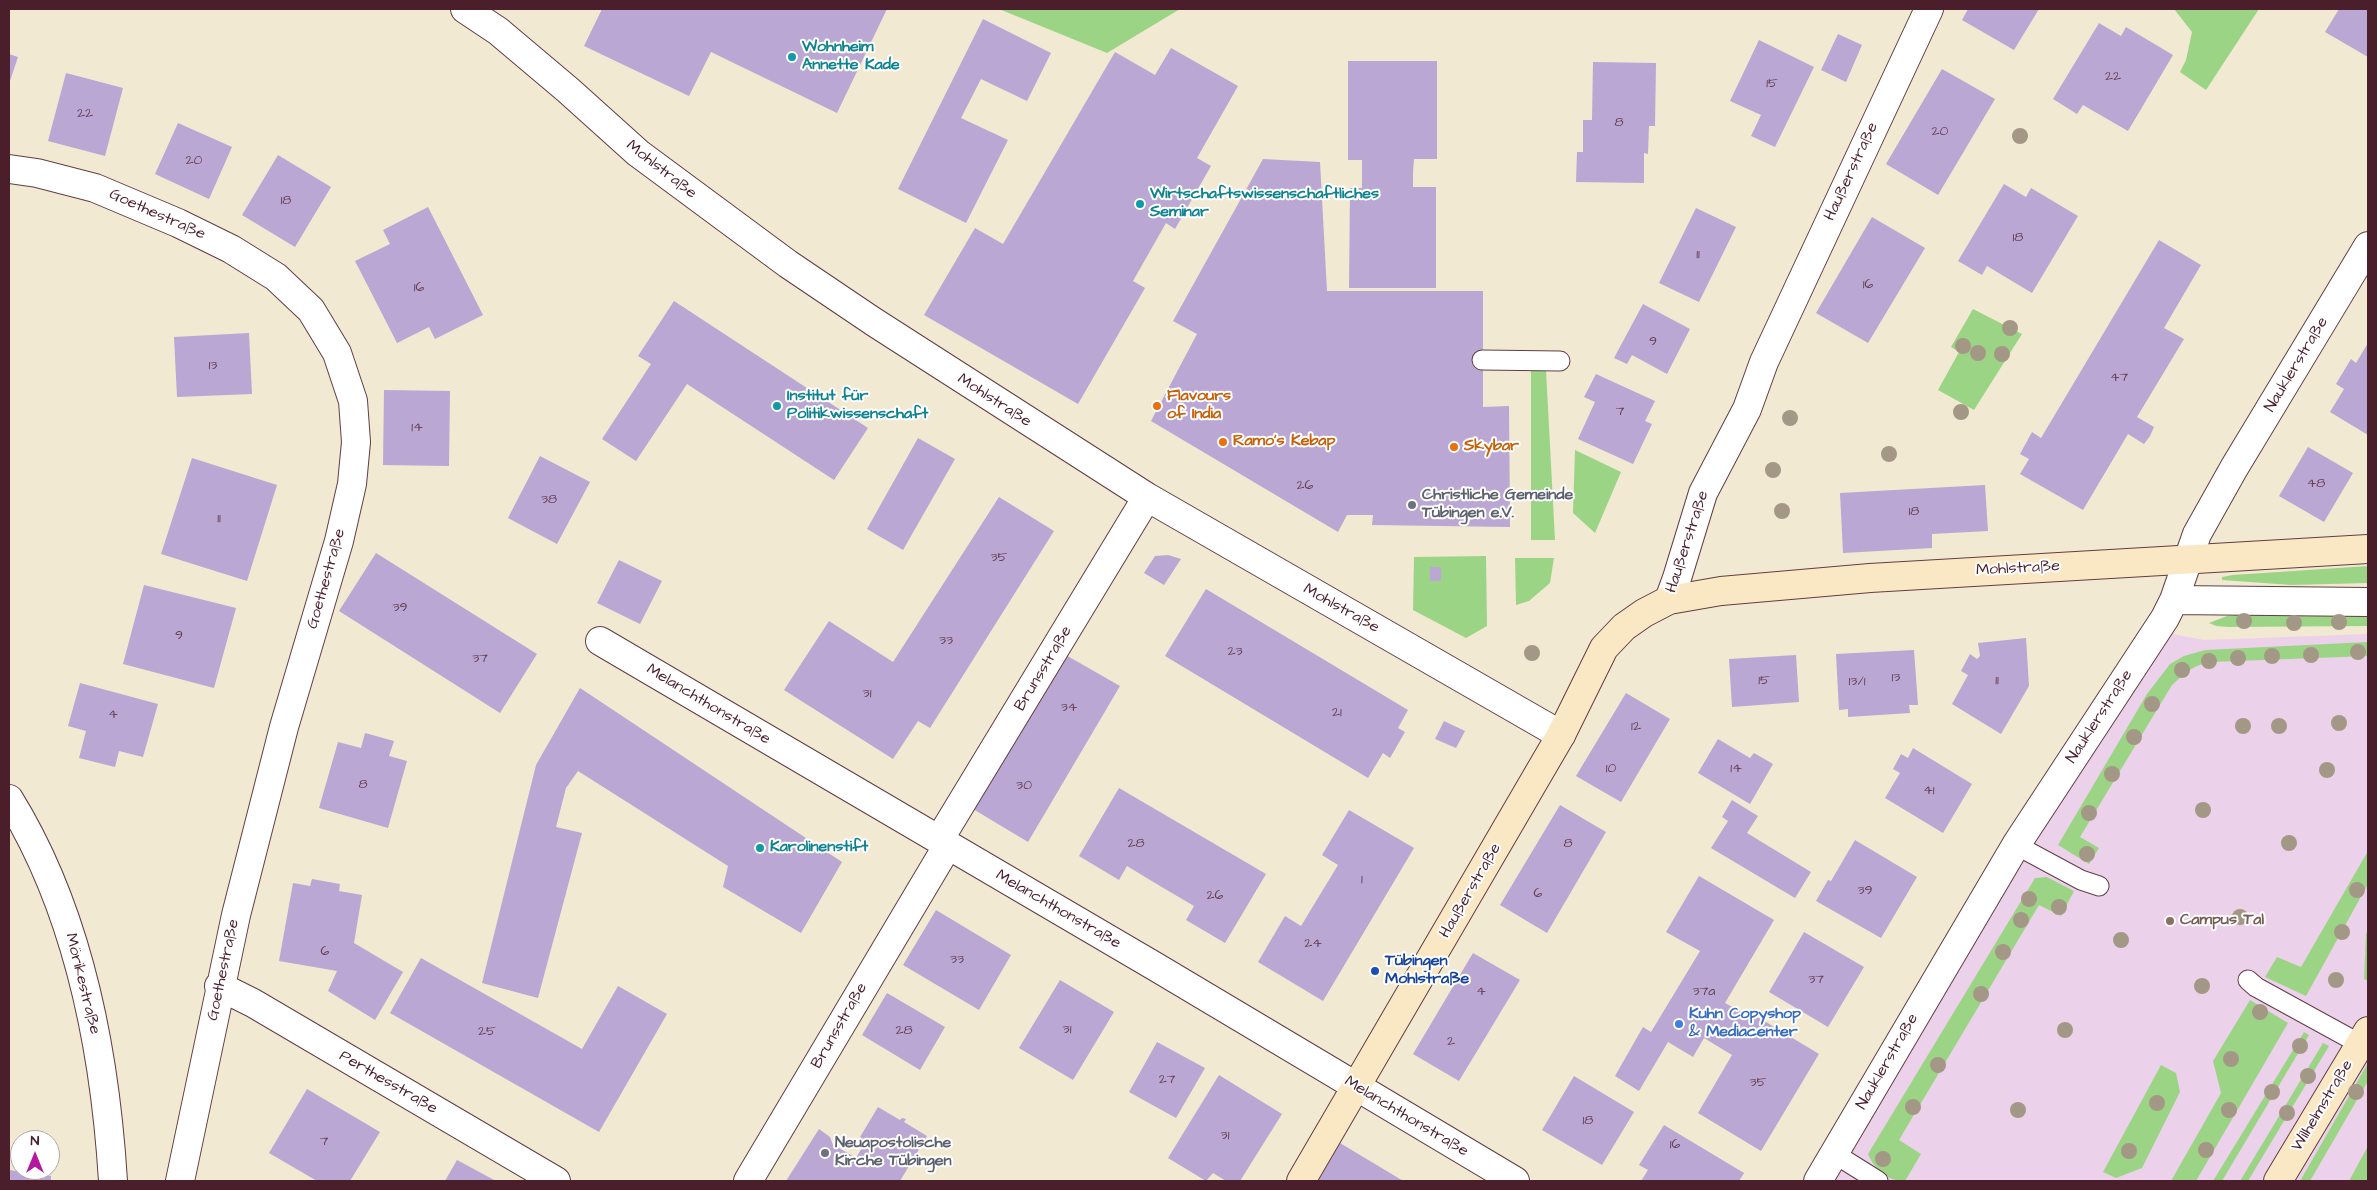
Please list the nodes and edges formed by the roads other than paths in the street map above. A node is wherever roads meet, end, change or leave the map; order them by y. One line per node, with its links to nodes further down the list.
1 (465, 9): 7 (street, Mohlstraße)
2 (1929, 9): 10 (street, Haußerstraße)
3 (9, 169): 20 (street, Goethestraße)
4 (2368, 246): 9 (street, Nauklerstraße)
5 (1482, 360): 6 (lane)
6 (1560, 361)
7 (1147, 498): 14 (street, Mohlstraße); 16 (street, Brunsstraße)
8 (2368, 549): 9 (main road, Mohlstraße)
9 (2189, 560): 10 (main road, Mohlstraße); 11 (street, Nauklerstraße)
10 (1669, 600): 14 (main road, Haußerstraße)
11 (2174, 600): 12 (street); 17 (street, Nauklerstraße)
12 (2368, 602)
13 (600, 641): 16 (street, Melanchthonstraße)
14 (1561, 736): 22 (main road, Haußerstraße)
15 (9, 799): 24 (street, Mörikestraße)
16 (943, 843): 22 (street, Melanchthonstraße); 27 (street, Brunsstraße)
17 (2016, 845): 18 (lane); 23 (street, Nauklerstraße)
18 (2099, 886)
19 (2248, 980): 21 (lane)
20 (219, 986): 25 (street, Goethestraße); 26 (street, Perthesstraße)
21 (2364, 1037): 32 (main road, Wilhelmstraße)
22 (1357, 1086): 28 (main road, Haußerstraße); 29 (street, Melanchthonstraße)
23 (1835, 1154): 30 (street, Nauklerstraße); 31 (lane)
24 (113, 1181)
25 (180, 1181)
26 (556, 1181)
27 (748, 1181)
28 (1301, 1181)
29 (1515, 1181)
30 (1818, 1181)
31 (1878, 1181)
32 (2278, 1181)

